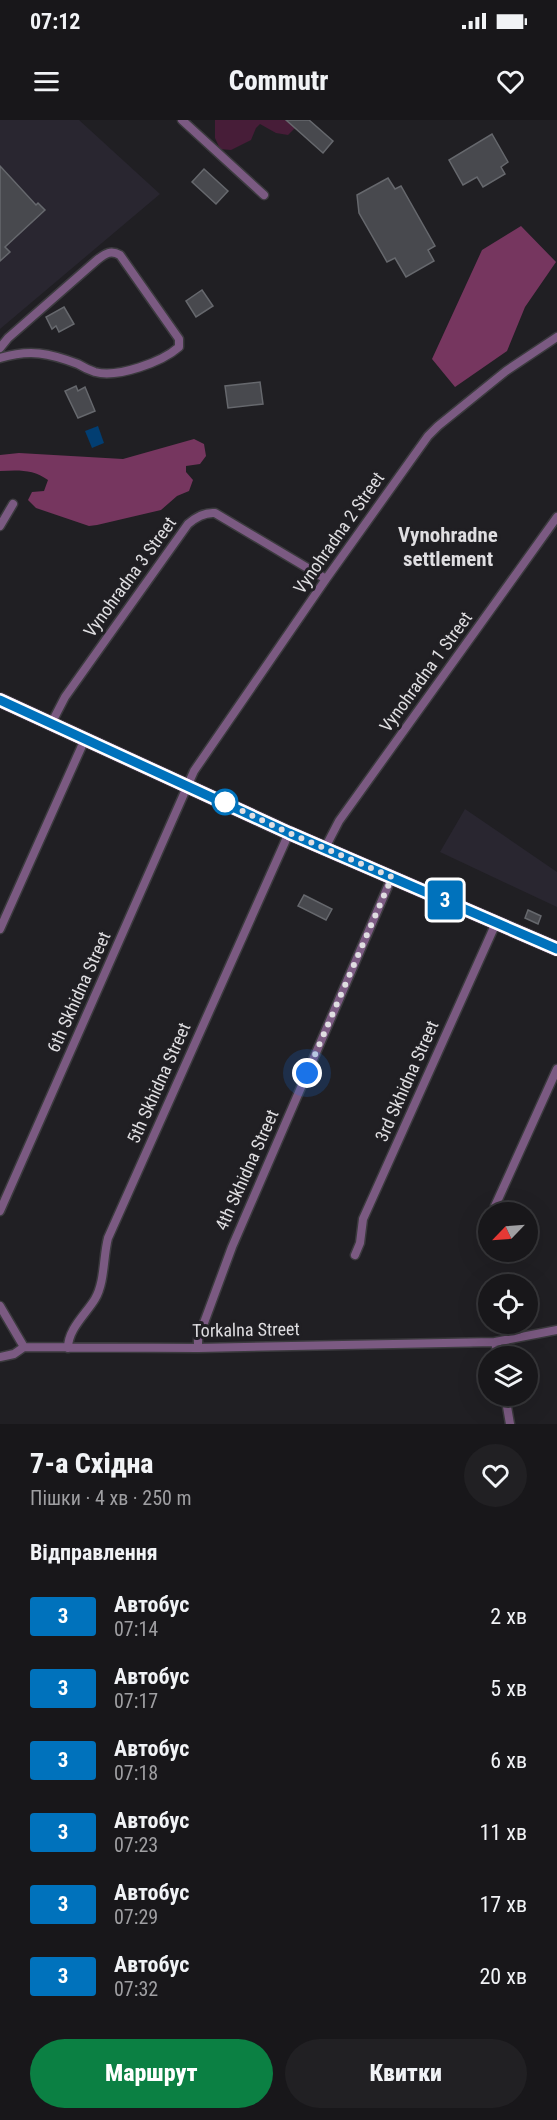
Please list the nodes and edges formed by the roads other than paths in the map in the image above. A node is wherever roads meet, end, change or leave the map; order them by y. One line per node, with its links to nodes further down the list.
1 (182, 120): 2 (street)
2 (264, 195)
3 (557, 337): 9 (street, Vynohradna 2 Street)
4 (0, 348): 5 (street)
5 (0, 358)
6 (13, 504): 8 (street)
7 (557, 517): 15 (street, Vynohradna 1 Street)
8 (0, 526)
9 (326, 579): 11 (street, Vynohradna 3 Street); 13 (street, Vynohradna 2 Street)
10 (0, 700): 11 (main road)
11 (51, 724): 12 (main road)
12 (85, 739): 13 (main road); 18 (street)
13 (189, 786): 14 (main road); 22 (street, 6th Skhidna Street)
14 (289, 833): 15 (main road); 29 (street, 5th Skhidna Street)
15 (325, 848): 16 (main road)
16 (392, 877): 17 (main road); 30 (street, 4th Skhidna Street)
17 (496, 923): 19 (main road); 23 (street, 3rd Skhidna Street)
18 (0, 929)
19 (557, 949)
20 (557, 1069): 21 (street)
21 (497, 1202)
22 (0, 1211)
23 (356, 1255)
24 (0, 1306): 28 (street)
25 (557, 1330): 26 (street, Torkalna Street)
26 (495, 1342): 27 (street); 30 (street, Torkalna Street)
27 (496, 1346)
28 (24, 1347): 29 (street, Torkalna Street); 31 (street, Torkalna Street)
29 (68, 1348): 30 (street, Torkalna Street)
30 (198, 1348)
31 (0, 1357)
32 (507, 1406): 33 (street)
33 (510, 1424)

